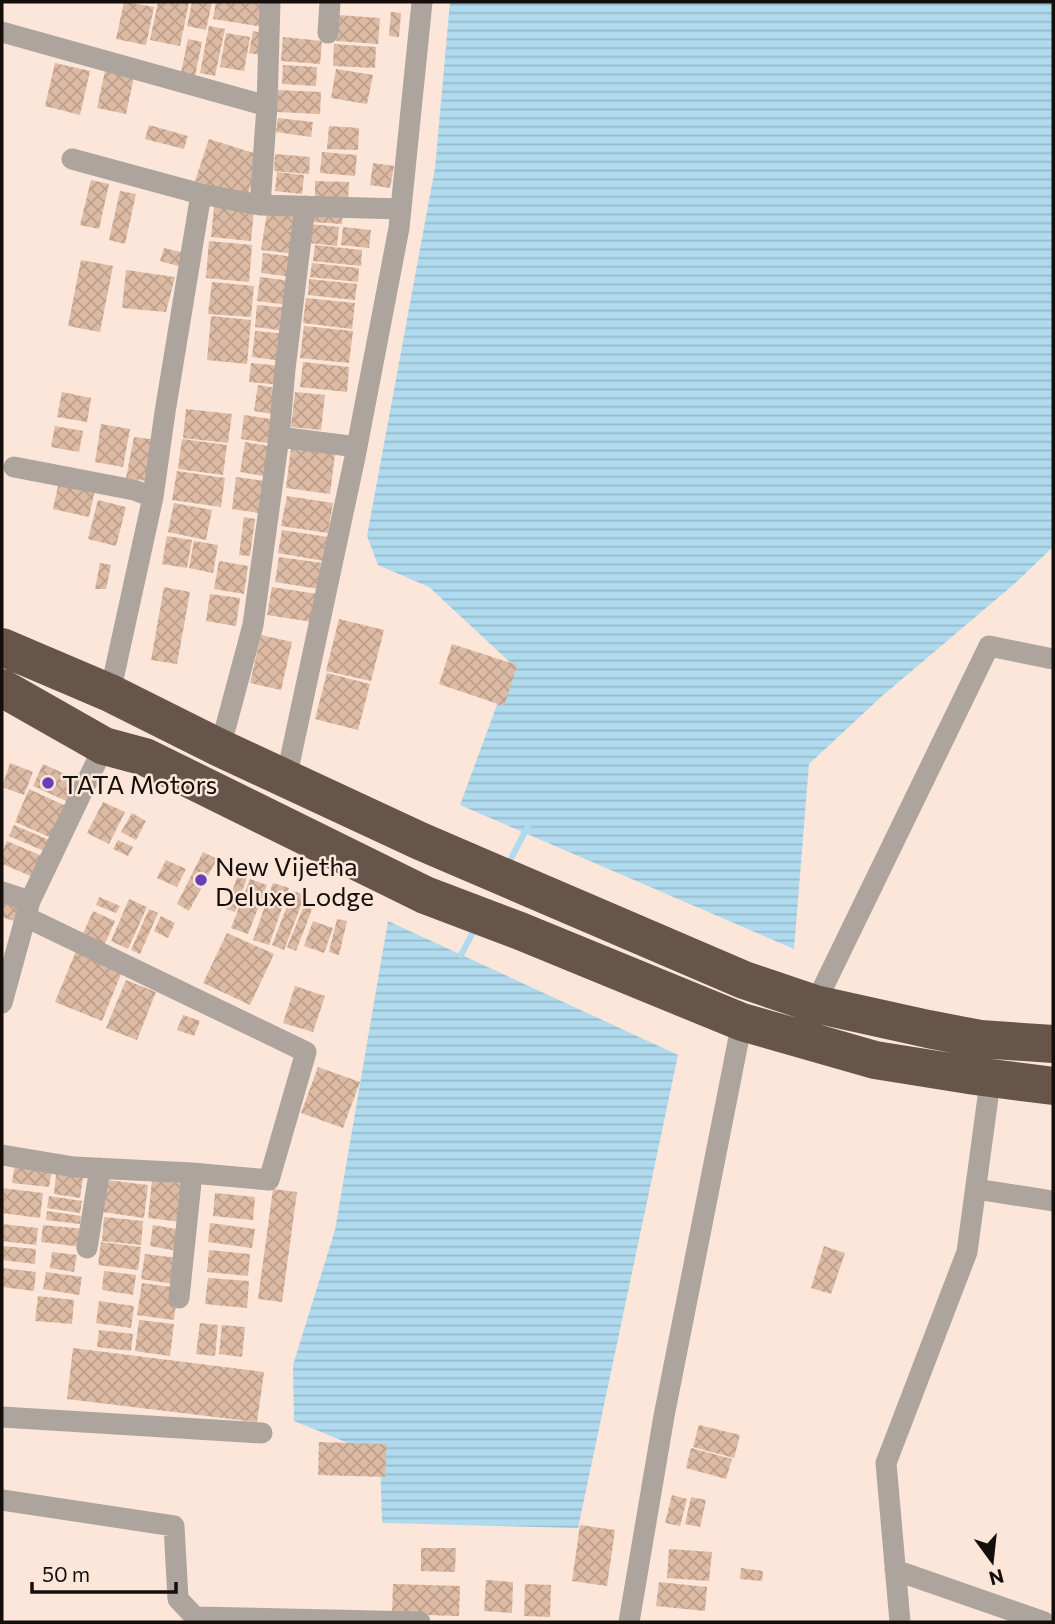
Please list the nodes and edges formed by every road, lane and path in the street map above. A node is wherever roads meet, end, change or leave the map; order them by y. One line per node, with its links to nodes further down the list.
1 (270, 2): 6 (street)
2 (330, 2): 5 (street)
3 (422, 2): 11 (street)
4 (2, 33): 6 (street)
5 (328, 33)
6 (267, 106): 9 (street)
7 (72, 159): 8 (street)
8 (201, 194): 9 (street); 15 (street)
9 (260, 205): 10 (street)
10 (305, 206): 11 (street); 12 (street)
11 (401, 209): 13 (street)
12 (279, 437): 13 (street); 21 (street)
13 (357, 447): 22 (street)
14 (14, 467): 15 (street)
15 (153, 497): 19 (street)
16 (2, 647): 19 (highway)
17 (1053, 658): 26 (street)
18 (2, 688): 20 (highway)
19 (110, 693): 21 (highway)
20 (104, 746): 24 (street); 27 (highway)
21 (220, 748): 22 (highway)
22 (286, 779): 26 (highway)
23 (2, 892): 24 (street)
24 (28, 909): 25 (street); 33 (street)
25 (2, 1003)
26 (814, 1004): 28 (highway)
27 (742, 1022): 29 (highway); 43 (street)
28 (1053, 1044)
29 (988, 1077): 30 (highway); 34 (street)
30 (1053, 1086)
31 (2, 1155): 32 (street)
32 (100, 1168): 33 (street); 36 (street)
33 (192, 1173): 37 (street)
34 (976, 1189): 35 (street); 41 (street)
35 (1053, 1201)
36 (87, 1248)
37 (179, 1298)
38 (2, 1417): 39 (street)
39 (262, 1433)
40 (2, 1500): 42 (street)
41 (895, 1570): 44 (street); 45 (street)
42 (420, 1622)
43 (629, 1622)
44 (900, 1622)
45 (1044, 1622)

